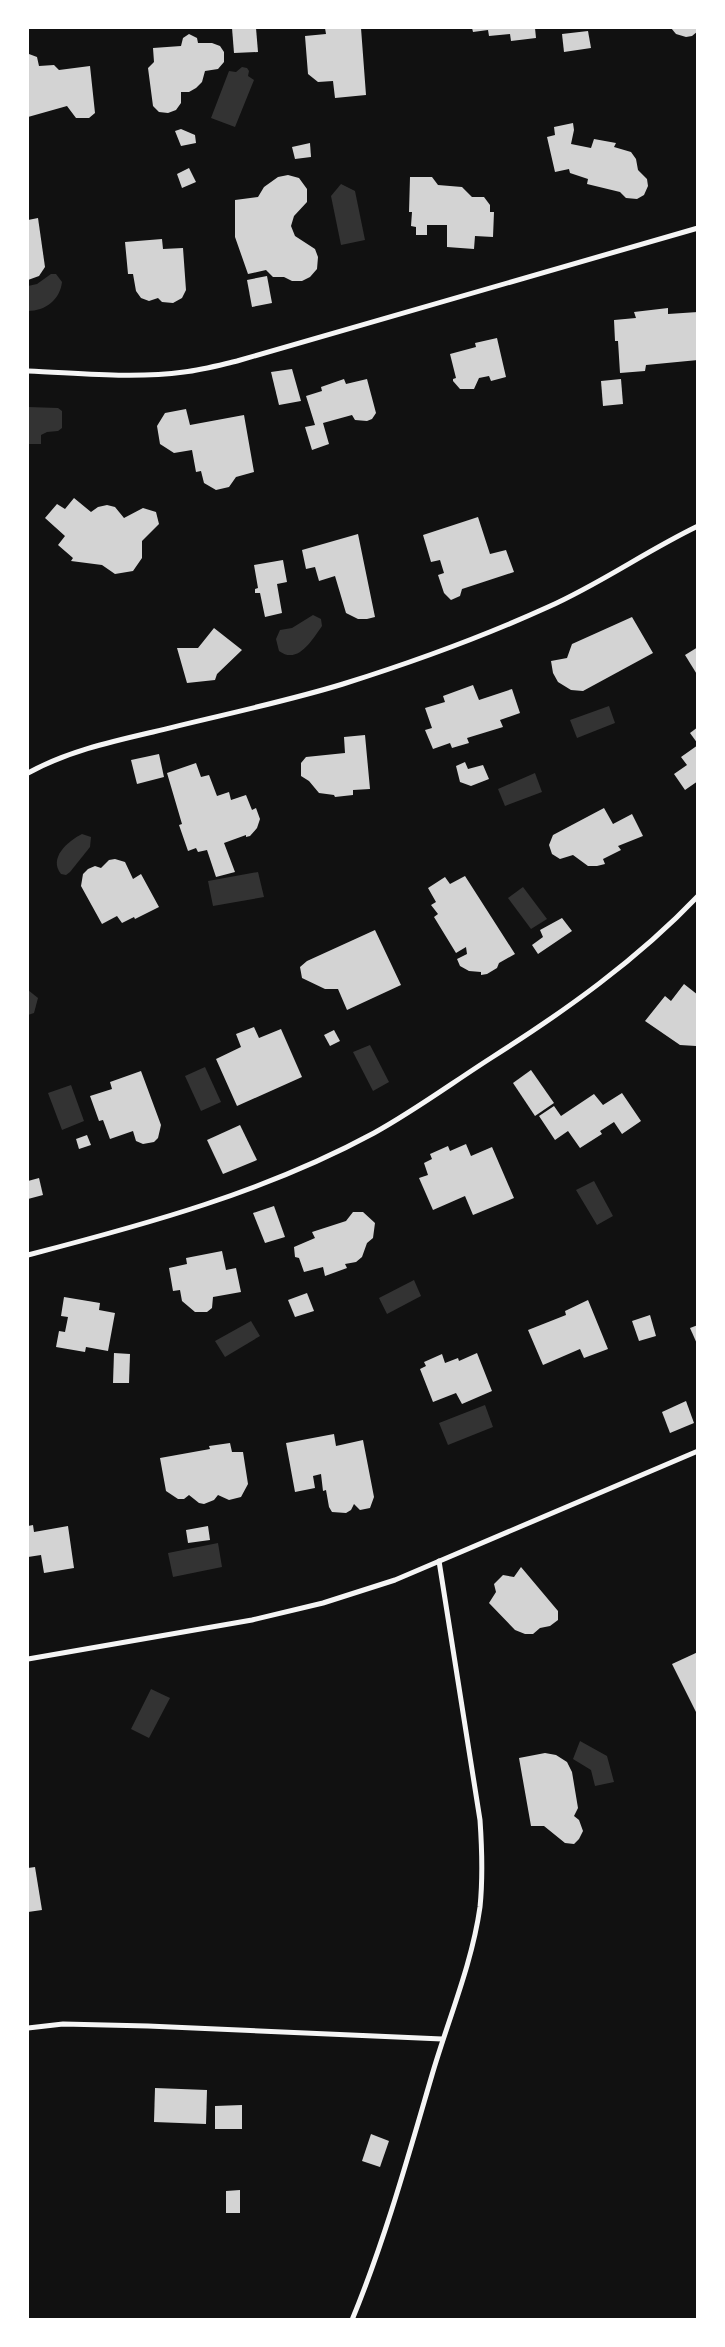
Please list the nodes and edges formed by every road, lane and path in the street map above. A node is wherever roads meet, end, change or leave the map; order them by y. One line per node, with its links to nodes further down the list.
1 (698, 228): 2 (street)
2 (28, 371)
3 (698, 526): 4 (street)
4 (28, 773)
5 (698, 896): 6 (street)
6 (28, 1255)
7 (698, 1451): 8 (street)
8 (439, 1561): 9 (street); 11 (street)
9 (28, 1659)
10 (28, 2028): 11 (street)
11 (442, 2039): 12 (street)
12 (352, 2320)

